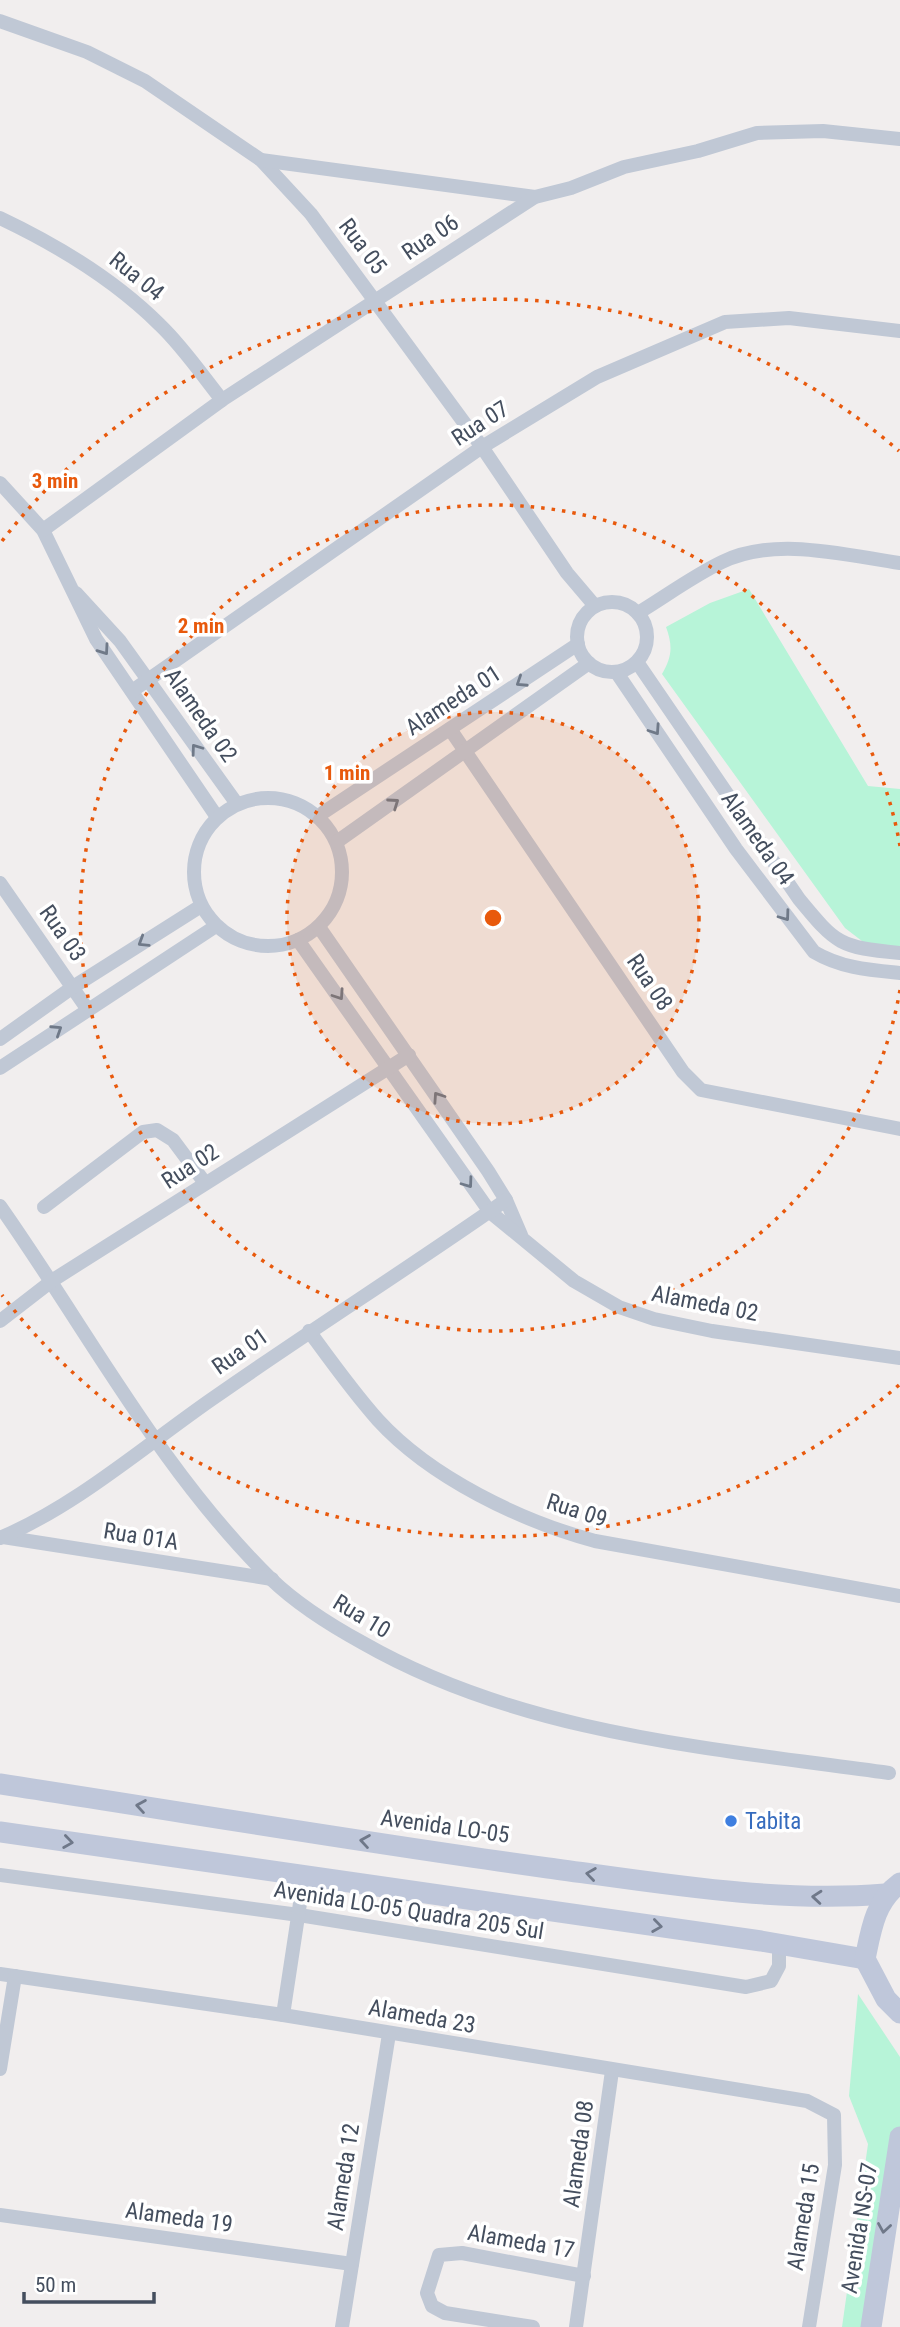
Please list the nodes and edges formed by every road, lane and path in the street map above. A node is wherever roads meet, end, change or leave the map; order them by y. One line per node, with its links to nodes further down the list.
1 (0, 21): 3 (street, Rua 05)
2 (900, 139): 4 (street, Rua 06)
3 (261, 160): 4 (street); 6 (street, Rua 05)
4 (535, 197): 6 (street, Rua 06)
5 (0, 218): 8 (street, Rua 04)
6 (376, 302): 8 (street, Rua 06); 9 (street, Rua 05)
7 (900, 331): 9 (street, Rua 07)
8 (222, 400): 11 (street, Rua 06)
9 (482, 447): 14 (street, Rua 05); 20 (street, Rua 07)
10 (0, 483): 11 (street, Alameda 02)
11 (43, 530): 13 (street, Alameda 02)
12 (900, 563): 15 (street)
13 (72, 590): 20 (street, Alameda 02); 21 (street, Alameda 02, one-way to 21)
14 (595, 606): 15 (street); 16 (street)
15 (638, 612): 17 (street)
16 (578, 644): 18 (street); 22 (street, Alameda 01, one-way to 22)
17 (637, 662): 19 (street); 23 (street, Alameda 04)
18 (589, 663): 19 (street); 24 (street, Alameda 01)
19 (617, 673): 25 (street, Alameda 04, one-way to 25)
20 (149, 680): 21 (street, Rua 07); 28 (street, Alameda 02, one-way to 20)
21 (132, 691): 30 (street, Alameda 02)
22 (450, 729): 24 (street, Rua 08); 29 (street, Alameda 01)
23 (699, 751): 25 (street); 26 (street, Alameda 04)
24 (468, 752): 31 (street, Alameda 01, one-way to 24); 45 (street, Rua 08)
25 (679, 764): 27 (street, Alameda 04)
26 (714, 773): 27 (street); 37 (street, Alameda 04)
27 (695, 787): 38 (street, Alameda 04, one-way to 38)
28 (237, 804): 29 (street); 30 (street)
29 (318, 816): 31 (street)
30 (217, 817): 33 (street)
31 (338, 841): 35 (street)
32 (0, 883): 39 (street, Rua 03)
33 (201, 906): 34 (street); 39 (street, one-way to 39)
34 (216, 926): 36 (street); 40 (street)
35 (319, 927): 36 (street); 42 (street, Alameda 02)
36 (298, 940): 44 (street, Alameda 02, one-way to 44)
37 (900, 953)
38 (900, 973)
39 (73, 987): 40 (street, Rua 03); 41 (street)
40 (88, 1010): 43 (street, one-way to 40)
41 (0, 1039)
42 (409, 1055): 44 (street, Rua 02); 47 (street, Alameda 02, one-way to 42)
43 (0, 1068)
44 (389, 1068): 46 (street, Rua 02); 50 (street, Alameda 02, one-way to 50)
45 (900, 1129)
46 (205, 1183): 49 (street); 52 (street, Rua 02)
47 (506, 1200): 50 (street, Rua 01); 51 (street, Alameda 02)
48 (0, 1206): 52 (street, Rua 10)
49 (44, 1207)
50 (490, 1212): 51 (street, Alameda 02); 54 (street, Rua 01)
51 (522, 1240): 55 (street, Alameda 02)
52 (52, 1280): 53 (street, Rua 02); 56 (street, Rua 10)
53 (0, 1321)
54 (309, 1331): 56 (street, Rua 01); 59 (street, Rua 09)
55 (900, 1358)
56 (154, 1439): 57 (street, Rua 01); 58 (street, Rua 10)
57 (1, 1538): 58 (street, Rua 01A)
58 (272, 1579): 60 (street, Rua 10)
59 (900, 1596)
60 (888, 1773)
61 (0, 1784): 65 (main road, Avenida LO-05, one-way to 61)
62 (0, 1832): 64 (main road, one-way to 64)
63 (0, 1875): 66 (street, Avenida LO-05 Quadra 205 Sul)
64 (304, 1877): 66 (street); 67 (main road, one-way to 67)
65 (892, 1889): 68 (main road)
66 (299, 1916): 67 (street, Avenida LO-05 Quadra 205 Sul); 71 (street)
67 (779, 1944): 68 (main road)
68 (865, 1959): 70 (main road)
69 (7, 1975): 71 (street, Alameda 23); 73 (street)
70 (900, 2013)
71 (283, 2015): 72 (street, Alameda 23)
72 (389, 2034): 74 (street, Alameda 23); 78 (street, Alameda 12)
73 (0, 2070)
74 (612, 2071): 75 (street, Alameda 23); 79 (street, Alameda 08)
75 (834, 2115): 83 (street, Alameda 15)
76 (900, 2137): 84 (main road, Avenida NS-07, one-way to 84)
77 (0, 2215): 78 (street, Alameda 19)
78 (352, 2264): 80 (street, Alameda 12)
79 (584, 2276): 81 (street, Alameda 17); 82 (street, Alameda 08)
80 (342, 2327)
81 (533, 2327)
82 (576, 2327)
83 (809, 2327)
84 (871, 2327)

